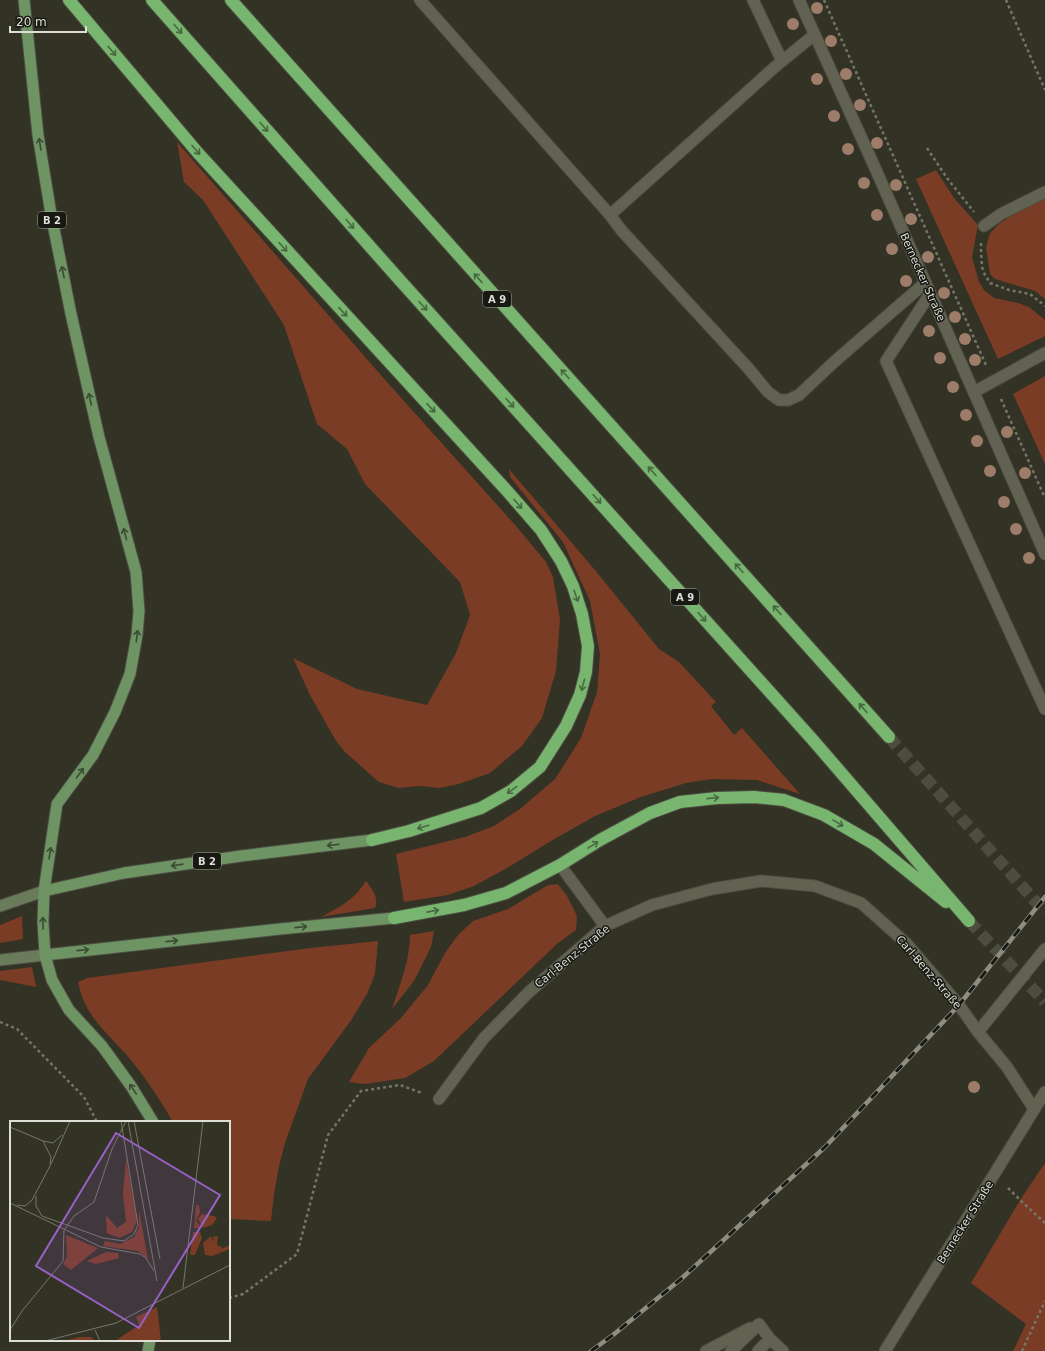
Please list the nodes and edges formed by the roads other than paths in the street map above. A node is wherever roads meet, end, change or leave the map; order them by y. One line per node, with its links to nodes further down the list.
1 (24, 0): 22 (main road, B 2, one-way to 1)
2 (68, 0): 20 (highway, one-way to 20)
3 (152, 0): 21 (highway, A 9)
4 (231, 0): 19 (highway, A 9, one-way to 4)
5 (420, 0): 11 (street)
6 (753, 0): 9 (street)
7 (799, 0): 8 (street, Bernecker Straße)
8 (814, 35): 9 (street); 13 (street, Bernecker Straße)
9 (782, 61): 11 (street)
10 (1045, 192): 12 (street)
11 (610, 215): 13 (street)
12 (984, 226)
13 (925, 283): 14 (street, Bernecker Straße)
14 (930, 294): 16 (street, Bernecker Straße); 18 (street)
15 (1045, 353): 16 (street)
16 (974, 392): 17 (street, Bernecker Straße)
17 (1045, 554)
18 (1045, 709)
19 (889, 737)
20 (372, 840): 22 (main road, B 2, one-way to 22)
21 (560, 865): 24 (highway, one-way to 21); 25 (street)
22 (44, 891): 23 (main road); 27 (main road, B 2, one-way to 22)
23 (0, 906)
24 (394, 918): 27 (main road, one-way to 24)
25 (606, 926): 29 (street, Carl-Benz-Straße); 31 (street, Carl-Benz-Straße)
26 (1045, 949): 29 (street)
27 (44, 955): 28 (main road); 33 (main road, B 2, one-way to 27)
28 (0, 960)
29 (978, 1032): 32 (street, Carl-Benz-Straße)
30 (1045, 1092): 32 (street, Bernecker Straße)
31 (439, 1099)
32 (1034, 1109): 42 (street, Bernecker Straße)
33 (152, 1121)
34 (759, 1324): 35 (street); 38 (street); 39 (street)
35 (770, 1339): 40 (street); 41 (street)
36 (150, 1341): 37 (main road)
37 (148, 1351)
38 (706, 1351)
39 (731, 1351)
40 (758, 1351)
41 (783, 1351)
42 (885, 1351)

